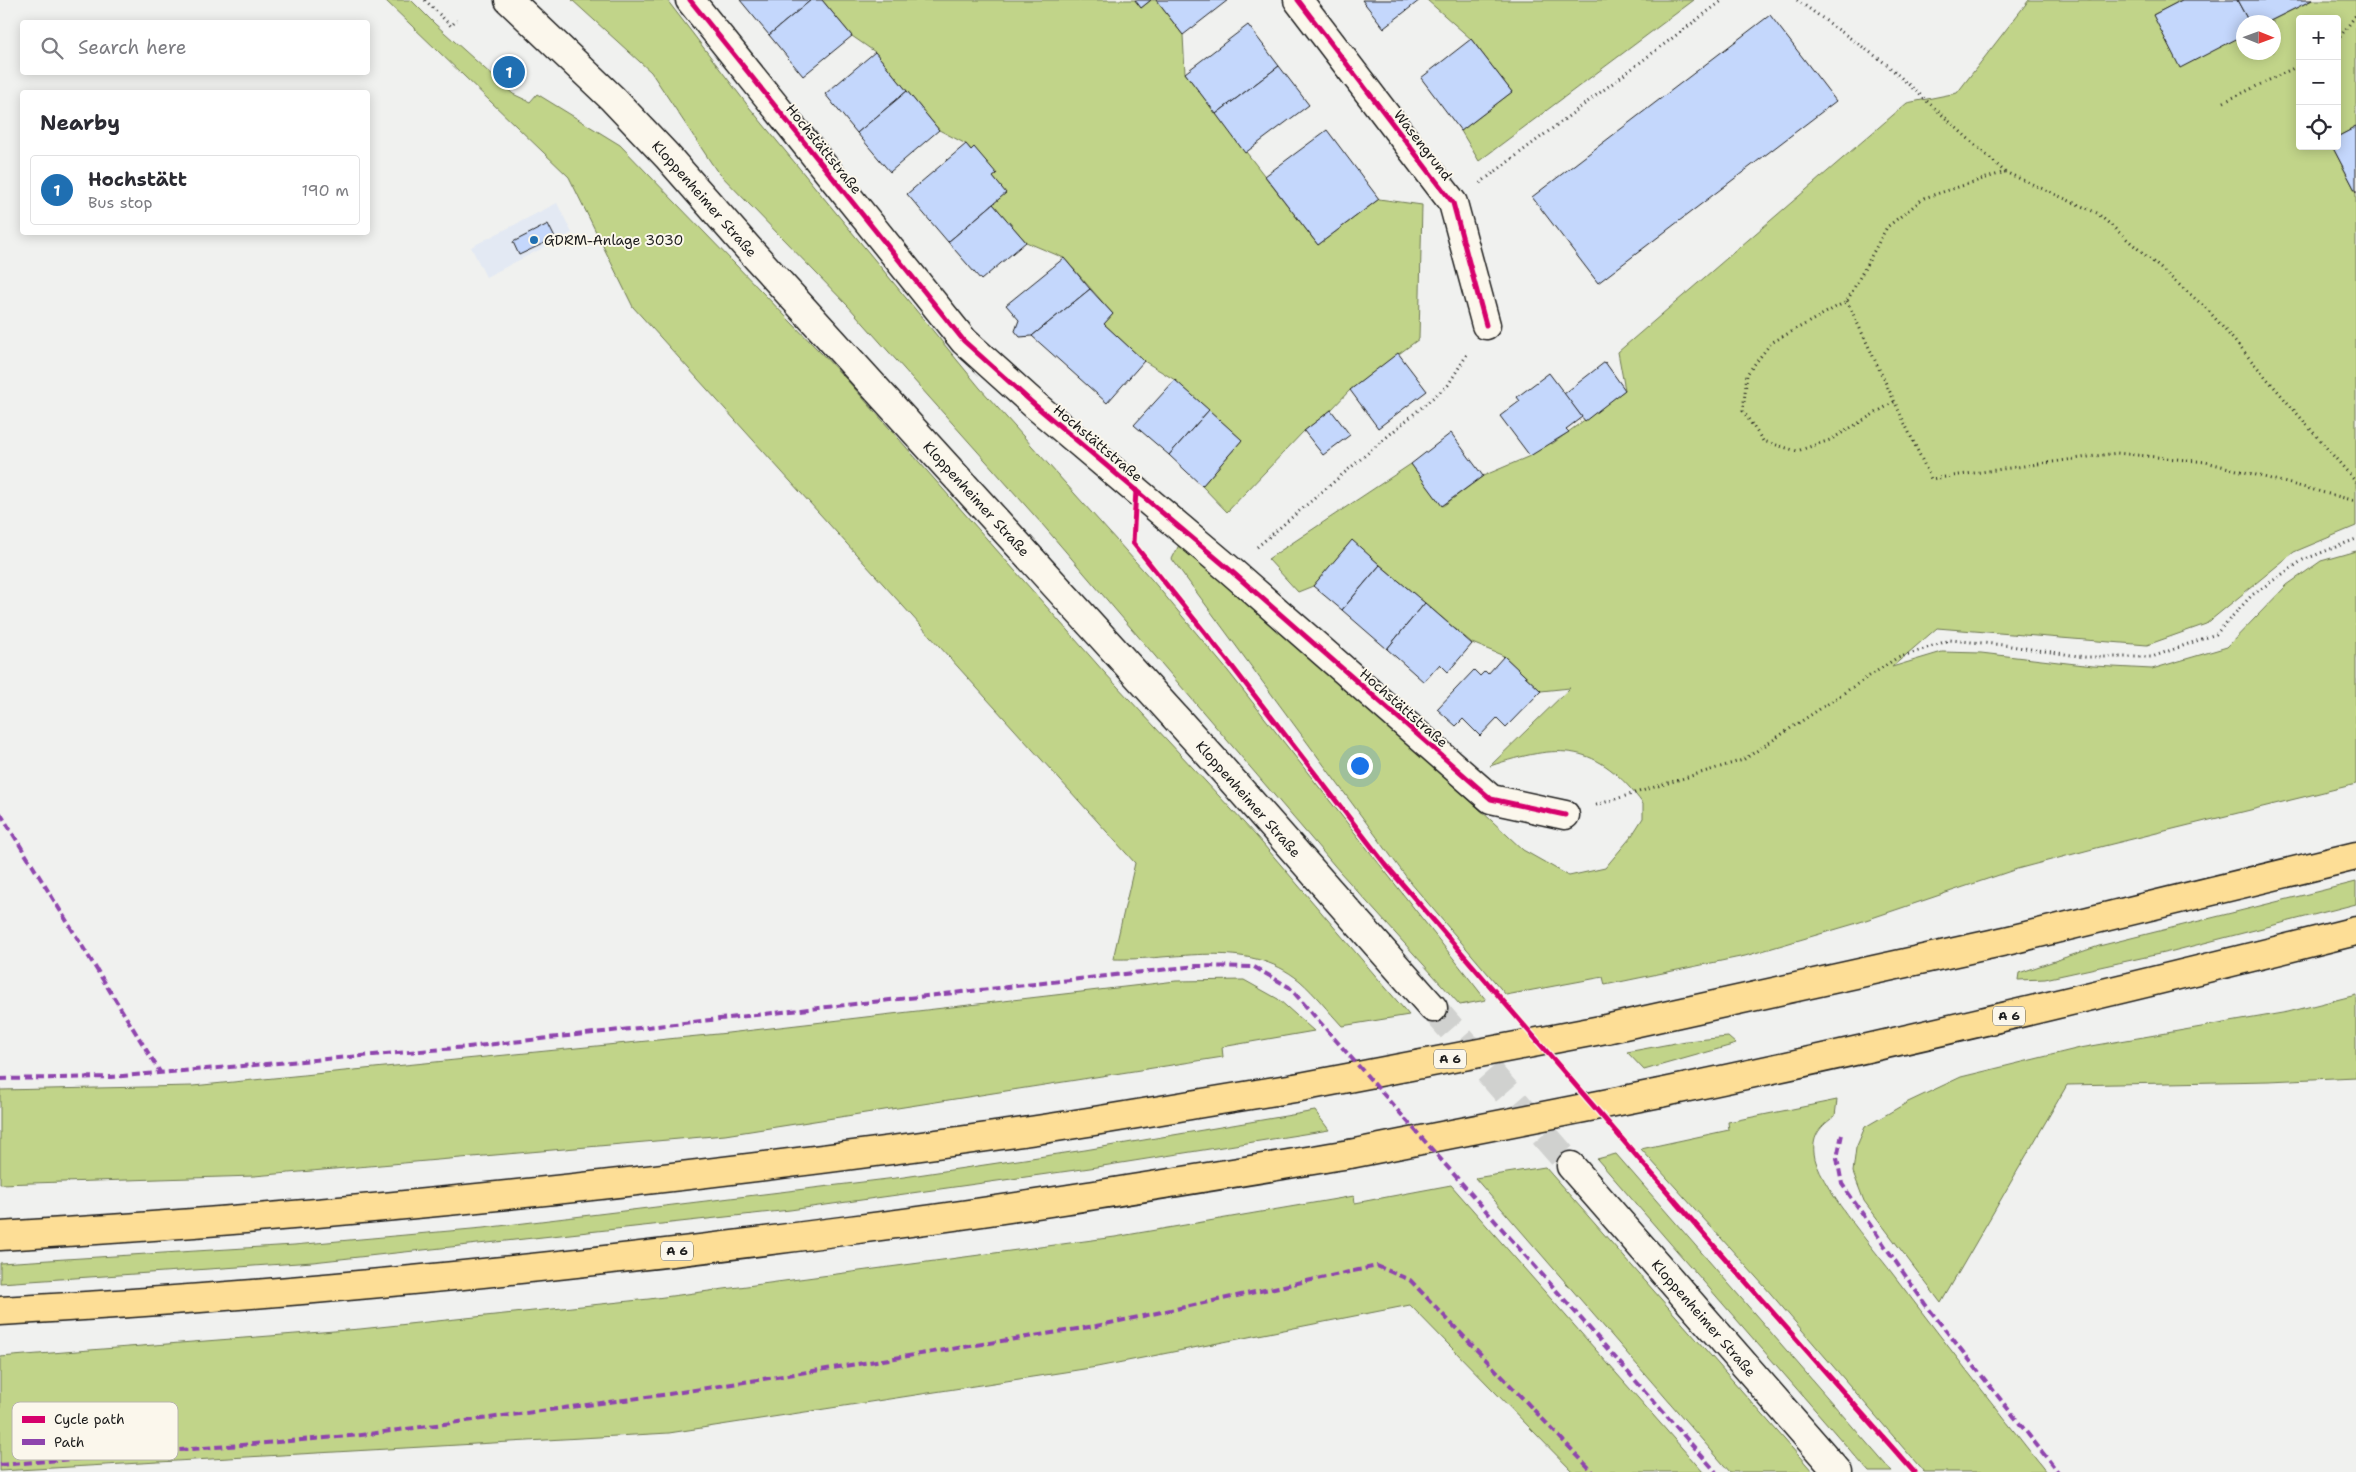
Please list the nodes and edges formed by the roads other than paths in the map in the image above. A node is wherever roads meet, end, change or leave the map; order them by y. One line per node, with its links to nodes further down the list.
1 (508, 0): 8 (main road, Kloppenheimer Straße)
2 (690, 0): 5 (main road, Hochstättstraße)
3 (1298, 0): 4 (main road, Wasengrund)
4 (1486, 325)
5 (1564, 815)
6 (2356, 856): 10 (highway, A 6, bridge)
7 (2356, 931): 11 (highway, A 6, bridge)
8 (1433, 1008)
9 (1571, 1166): 12 (main road, Kloppenheimer Straße)
10 (0, 1236)
11 (0, 1311)
12 (1838, 1472)

